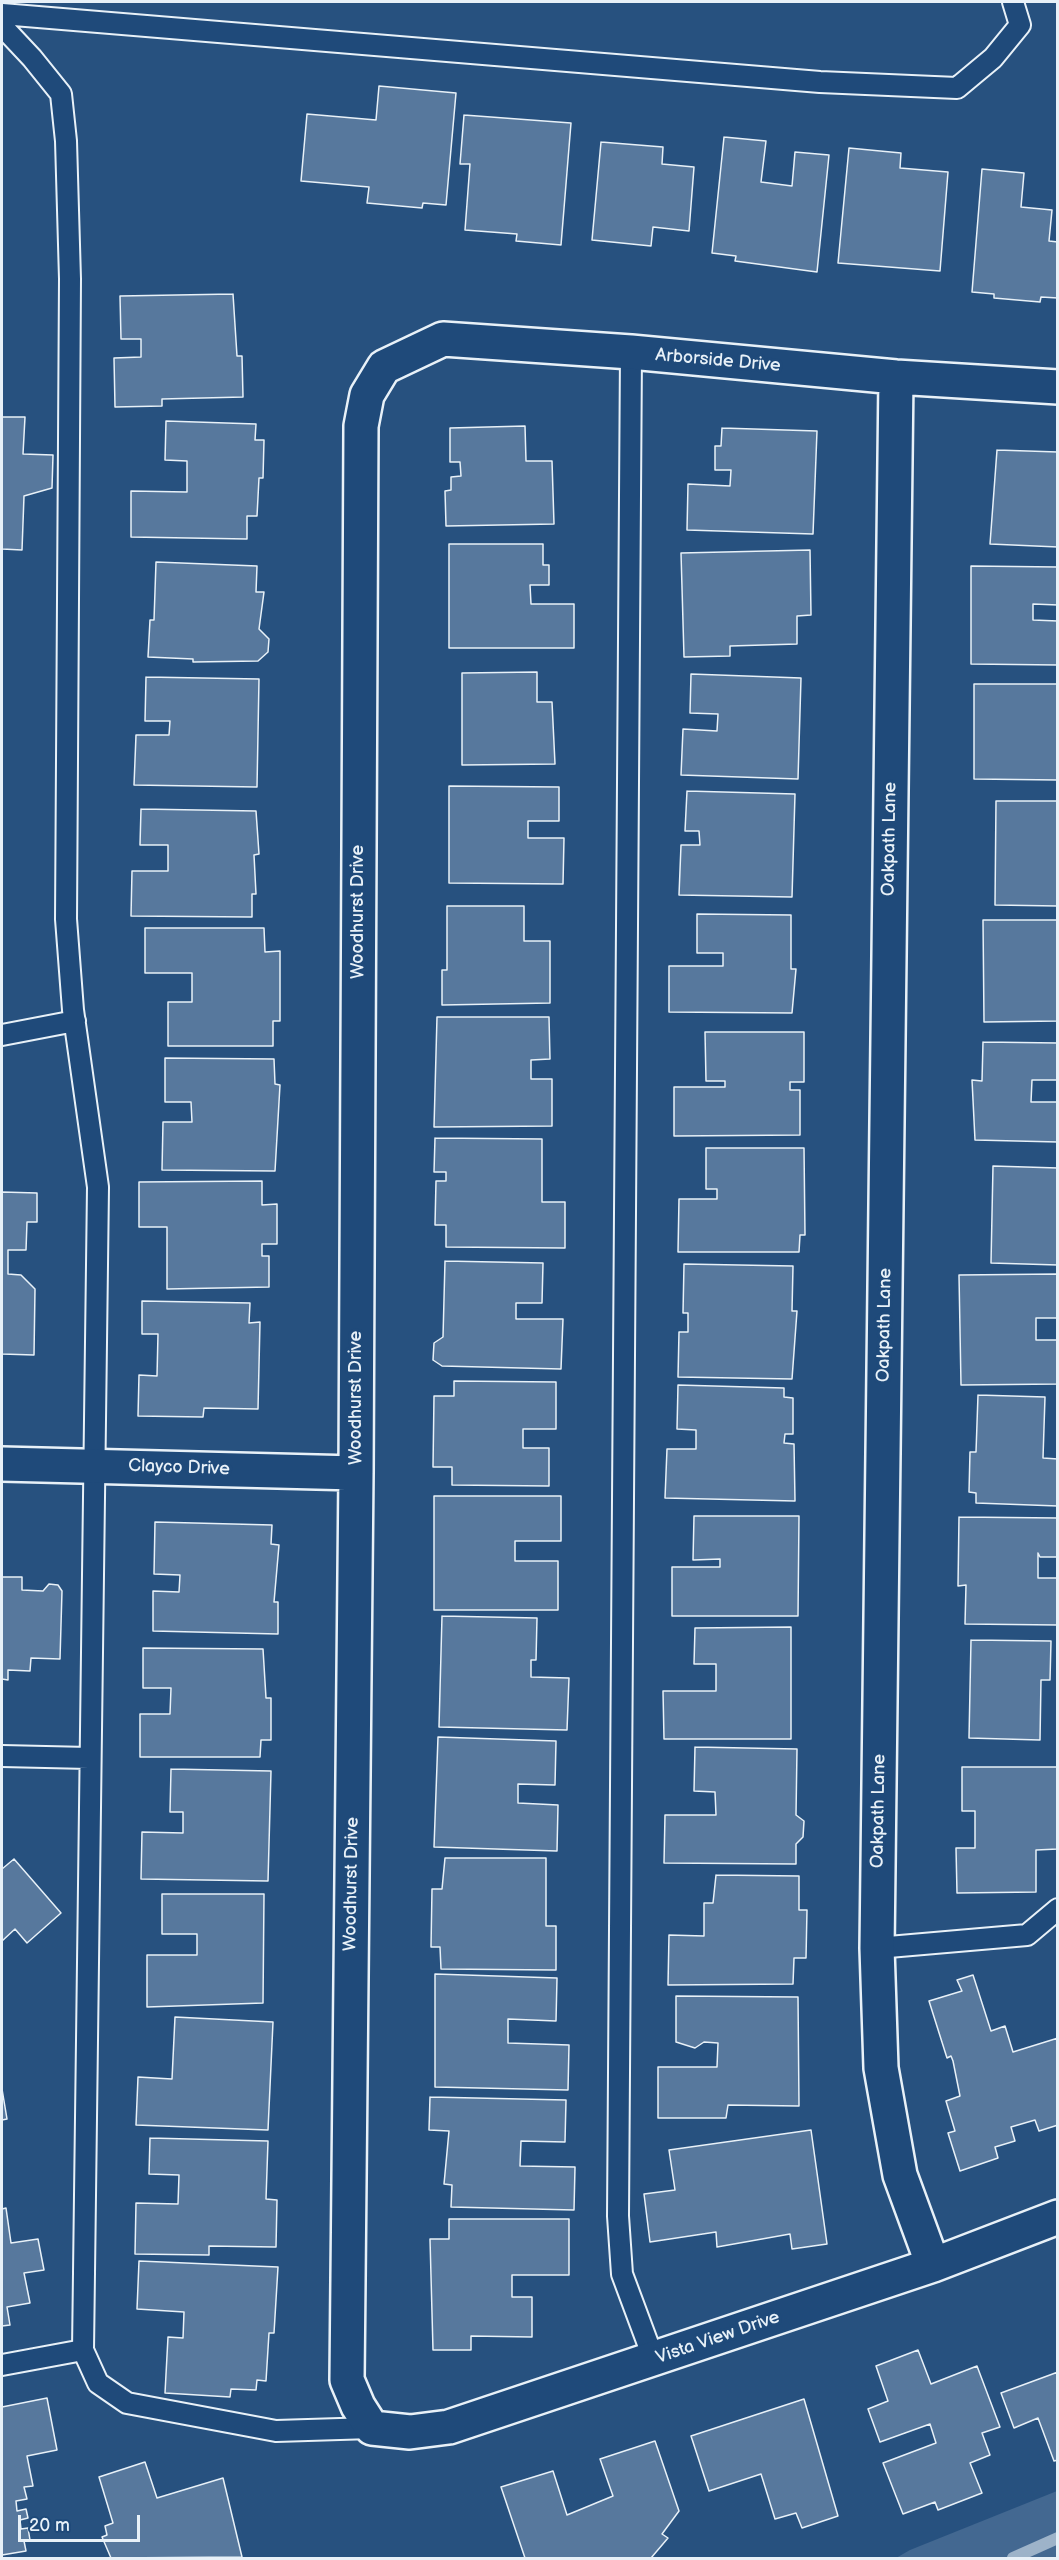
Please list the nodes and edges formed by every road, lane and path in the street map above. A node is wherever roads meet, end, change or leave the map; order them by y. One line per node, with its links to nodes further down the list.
1 (1013, 2): 2 (lane)
2 (2, 14)
3 (2, 26): 8 (lane)
4 (631, 352): 5 (street, Arborside Drive); 6 (street, Arborside Drive); 20 (lane)
5 (384, 367): 12 (street, Woodhurst Drive)
6 (896, 377): 7 (street, Arborside Drive); 16 (street, Oakpath Lane)
7 (1058, 387)
8 (75, 1021): 9 (lane); 11 (lane)
9 (2, 1035)
10 (2, 1464): 11 (street, Clayco Drive)
11 (96, 1466): 12 (street, Clayco Drive); 14 (lane)
12 (356, 1473): 22 (street, Woodhurst Drive)
13 (2, 1756): 14 (lane)
14 (90, 1758): 19 (lane)
15 (1058, 1909): 16 (lane)
16 (877, 1948): 18 (street, Oakpath Lane)
17 (1058, 2217): 18 (street, Vista View Drive)
18 (933, 2265): 20 (street, Vista View Drive)
19 (83, 2350): 21 (lane); 22 (lane)
20 (654, 2360): 22 (street, Vista View Drive)
21 (2, 2366)
22 (372, 2428)

